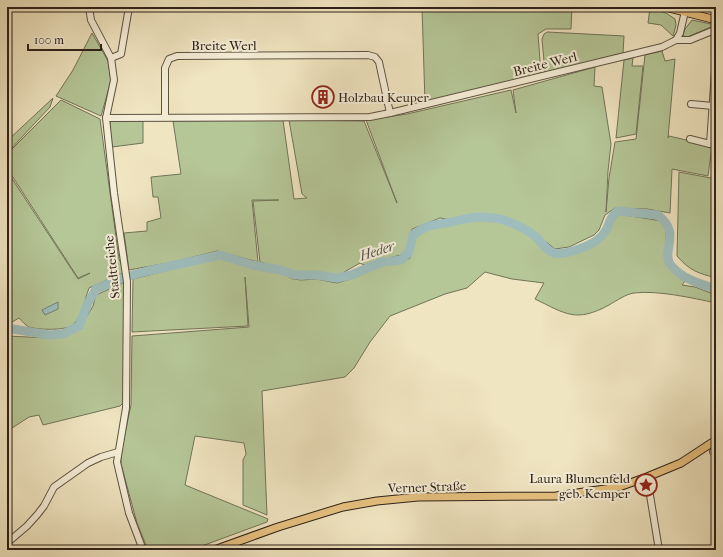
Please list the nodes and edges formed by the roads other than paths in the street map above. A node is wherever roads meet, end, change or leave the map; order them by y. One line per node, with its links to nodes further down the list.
1 (90, 7): 9 (street, Stadtteiche)
2 (130, 7): 9 (street)
3 (665, 7): 4 (main road)
4 (686, 10): 5 (main road); 7 (street)
5 (716, 20)
6 (712, 31): 7 (street, Breite Werl)
7 (676, 40): 12 (street, Breite Werl)
8 (716, 56): 11 (street)
9 (111, 58): 14 (street, Stadtteiche)
10 (691, 104): 11 (street)
11 (713, 106): 16 (street)
12 (390, 113): 13 (street, Breite Werl); 13 (street, Breite Werl)
13 (165, 117): 14 (street, Breite Werl)
14 (106, 118): 18 (street, Stadtteiche)
15 (690, 139): 16 (street)
16 (713, 145)
17 (716, 440): 19 (main road, Verner Straße)
18 (118, 452): 20 (street); 21 (street, Stadtteiche)
19 (647, 477): 22 (main road, Verner Straße); 23 (street)
20 (7, 543)
21 (143, 550)
22 (214, 550)
23 (659, 550)

